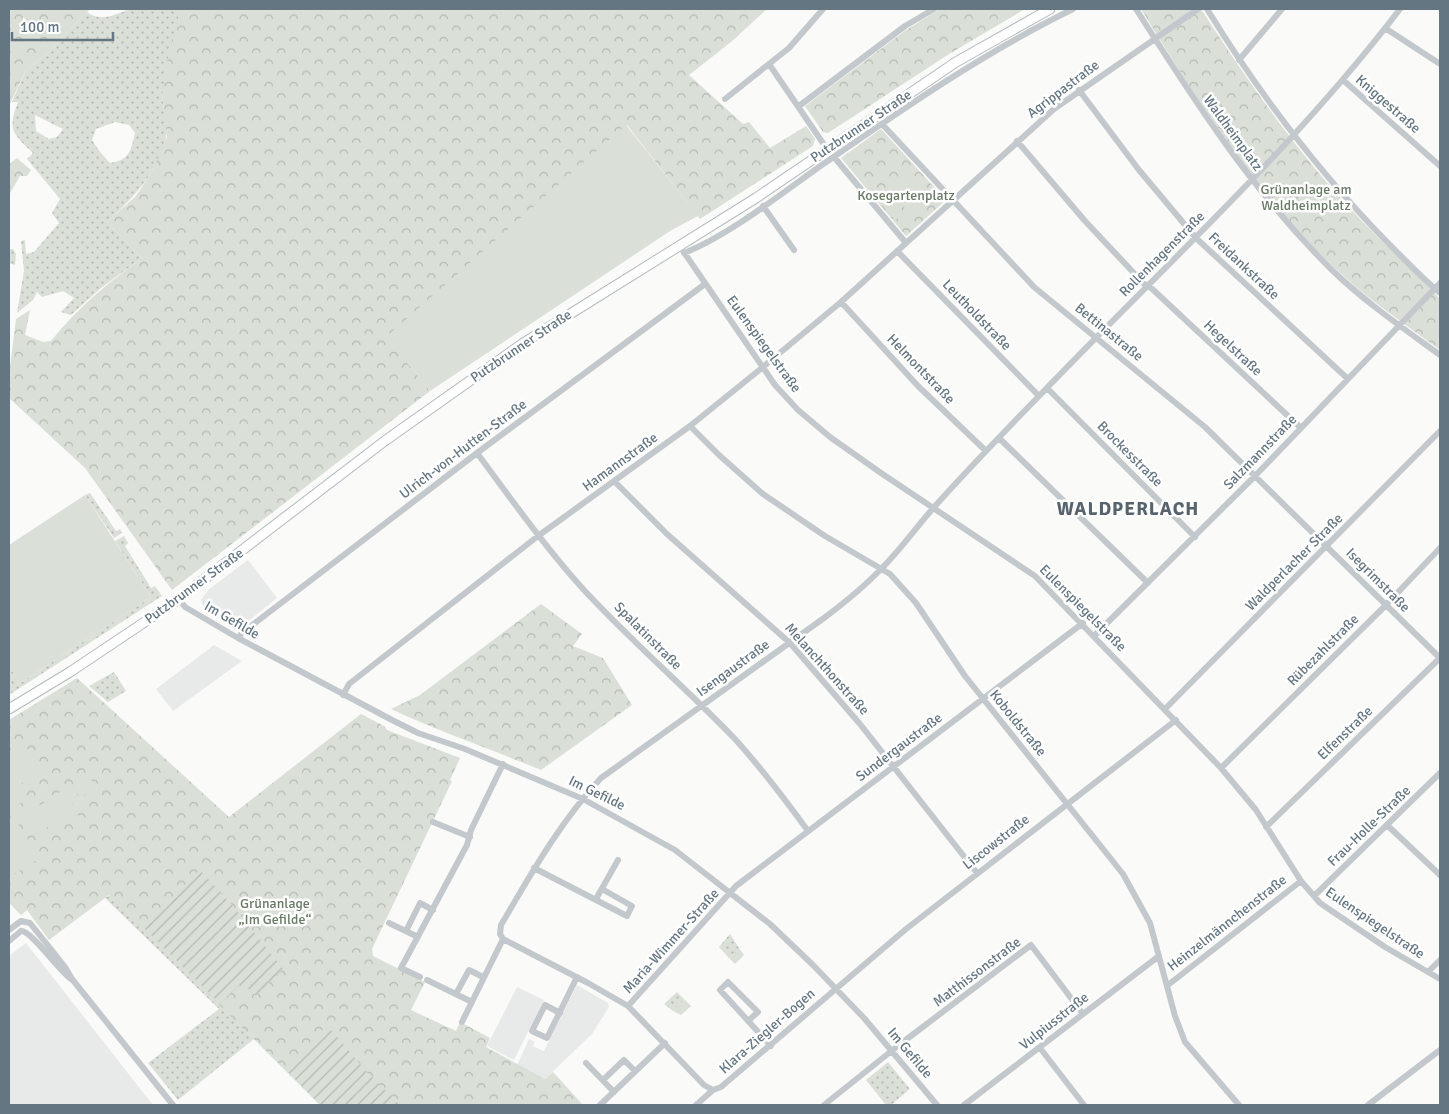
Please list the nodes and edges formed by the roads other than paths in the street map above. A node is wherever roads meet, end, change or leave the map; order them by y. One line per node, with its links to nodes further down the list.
1 (823, 9): 13 (street)
2 (934, 9): 18 (street)
3 (1050, 9): 22 (main road, Putzbrunner Straße)
4 (1074, 9): 19 (street, Putzbrunner Straße)
5 (1136, 9): 11 (street, Waldheimplatz)
6 (1198, 9): 11 (street, Agrippastraße)
7 (1207, 9): 12 (street)
8 (1282, 9): 12 (street)
9 (1400, 9): 10 (street, Rollenhagenstraße)
10 (1385, 28): 14 (street); 15 (street, Rollenhagenstraße)
11 (1156, 40): 16 (street, Agrippastraße); 25 (street, Waldheimplatz)
12 (1239, 60): 20 (street)
13 (769, 64): 17 (street); 18 (street)
14 (1440, 64)
15 (1342, 80): 20 (street, Rollenhagenstraße); 24 (street, Kniggestraße)
16 (1079, 90): 21 (street, Agrippastraße); 28 (street, Freidankstraße)
17 (725, 99)
18 (799, 106): 22 (street)
19 (882, 124): 23 (street, Putzbrunner Straße); 26 (street)
20 (1292, 135): 25 (street, Rollenhagenstraße); 36 (street)
21 (1017, 141): 26 (street, Agrippastraße); 35 (street, Hegelstraße)
22 (827, 149): 30 (main road, Putzbrunner Straße)
23 (834, 157): 27 (street, Putzbrunner Straße); 29 (street)
24 (1440, 166)
25 (1252, 181): 28 (street, Rollenhagenstraße); 38 (street, Waldheimplatz)
26 (953, 201): 29 (street); 39 (street, Bettinastraße)
27 (763, 206): 30 (street, Putzbrunner Straße); 31 (street)
28 (1196, 238): 35 (street, Rollenhagenstraße); 42 (street, Freidankstraße)
29 (906, 243): 32 (street, Hamannstraße)
30 (681, 249): 34 (street, Eulenspiegelstraße); 60 (main road, Putzbrunner Straße)
31 (794, 250)
32 (897, 251): 37 (street, Hamannstraße); 44 (street, Leutholdstraße)
33 (1440, 283): 36 (street, Salzmannstraße)
34 (706, 284): 41 (street, Eulenspiegelstraße); 50 (street, Ulrich-von-Hutten-Straße)
35 (1148, 286): 39 (street, Rollenhagenstraße); 46 (street, Hegelstraße)
36 (1438, 291): 38 (street, Salzmannstraße)
37 (841, 302): 41 (street, Hamannstraße); 49 (street, Helmontstraße)
38 (1401, 326): 40 (street, Waldheimplatz); 42 (street, Salzmannstraße)
39 (1094, 338): 43 (street, Rollenhagenstraße); 51 (street, Bettinastraße)
40 (1440, 354)
41 (763, 368): 45 (street, Hamannstraße); 53 (street, Eulenspiegelstraße)
42 (1348, 379): 46 (street, Salzmannstraße)
43 (1046, 388): 44 (street, Rollenhagenstraße); 55 (street, Brockesstraße)
44 (1039, 396): 48 (street, Rollenhagenstraße)
45 (690, 426): 52 (street, Hamannstraße); 58 (street, Koboldstraße)
46 (1301, 428): 51 (street, Salzmannstraße)
47 (1440, 431): 56 (street, Waldperlacher Straße)
48 (999, 438): 49 (street, Rollenhagenstraße); 59 (street)
49 (986, 451): 53 (street, Rollenhagenstraße)
50 (477, 453): 54 (street, Spalatinstraße); 64 (street, Ulrich-von-Hutten-Straße)
51 (1255, 476): 55 (street, Salzmannstraße); 56 (street, Isegrimstraße)
52 (614, 481): 54 (street, Hamannstraße); 65 (street, Melanchthonstraße)
53 (933, 508): 58 (street, Isengaustraße); 62 (street, Eulenspiegelstraße)
54 (538, 536): 67 (street, Hamannstraße); 69 (street, Spalatinstraße)
55 (1195, 537): 59 (street, Salzmannstraße)
56 (1327, 547): 61 (street, Isegrimstraße); 71 (street, Waldperlacher Straße)
57 (1440, 548): 61 (street, Rübezahlstraße)
58 (882, 568): 65 (street, Isengaustraße); 68 (street, Koboldstraße)
59 (1148, 584): 63 (street, Salzmannstraße)
60 (179, 599): 64 (street, Im Gefilde); 70 (main road, Putzbrunner Straße)
61 (1385, 606): 66 (street, Isegrimstraße); 75 (street, Rübezahlstraße)
62 (1083, 624): 63 (street, Eulenspiegelstraße); 68 (street, Sundergaustraße)
63 (1094, 636): 71 (street, Eulenspiegelstraße)
64 (238, 638): 67 (street, Im Gefilde)
65 (790, 643): 69 (street, Isengaustraße); 74 (street, Melanchthonstraße)
66 (1440, 658): 81 (street, Elfenstraße)
67 (343, 695): 73 (street, Im Gefilde)
68 (983, 699): 74 (street, Sundergaustraße); 78 (street, Koboldstraße)
69 (702, 706): 77 (street, Isengaustraße); 82 (street, Spalatinstraße)
70 (9, 709)
71 (1164, 709): 72 (street, Eulenspiegelstraße)
72 (1176, 720): 75 (street, Eulenspiegelstraße); 78 (street, Liscowstraße)
73 (503, 764): 77 (street, Im Gefilde); 83 (street)
74 (894, 766): 82 (street, Sundergaustraße); 86 (street, Melanchthonstraße)
75 (1221, 768): 81 (street, Eulenspiegelstraße)
76 (1440, 773): 80 (street, Frau-Holle-Straße)
77 (583, 799): 85 (street, Isengaustraße); 90 (street, Im Gefilde)
78 (1066, 804): 86 (street, Liscowstraße); 102 (street, Koboldstraße)
79 (433, 822): 83 (street)
80 (1388, 826): 87 (street); 91 (street, Frau-Holle-Straße)
81 (1266, 827): 88 (street, Eulenspiegelstraße)
82 (808, 831): 90 (street, Sundergaustraße)
83 (470, 838): 93 (street)
84 (618, 860): 89 (street)
85 (534, 868): 92 (street); 100 (street)
86 (977, 873): 110 (street, Liscowstraße)
87 (1440, 875)
88 (1301, 881): 91 (street, Eulenspiegelstraße); 109 (street, Heinzelmännchenstraße)
89 (602, 889): 92 (street); 92 (street)
90 (731, 892): 110 (street, Im Gefilde); 113 (street, Maria-Wimmer-Straße)
91 (1314, 896): 104 (street, Eulenspiegelstraße)
92 (596, 899)
93 (433, 910): 98 (street); 99 (street)
94 (389, 923): 98 (street)
95 (16, 924): 96 (street); 97 (street); 107 (street)
96 (9, 930)
97 (20, 931): 101 (street); 107 (street)
98 (406, 931): 99 (street)
99 (418, 937): 111 (street)
100 (503, 939): 105 (street); 106 (street, Klara-Ziegler-Bogen)
101 (9, 941)
102 (1160, 956): 109 (street, Koboldstraße); 115 (street, Vulpiusstraße)
103 (1440, 960): 104 (street)
104 (1428, 972): 108 (street, Eulenspiegelstraße)
105 (484, 977): 111 (street); 112 (street)
106 (577, 977): 113 (street, Klara-Ziegler-Bogen); 114 (street)
107 (72, 979): 128 (street)
108 (1440, 979)
109 (1168, 985): 135 (street, Koboldstraße)
110 (836, 988): 119 (street, Klara-Ziegler-Bogen); 121 (street, Im Gefilde)
111 (456, 994): 112 (street)
112 (472, 1002): 117 (street)
113 (628, 1006): 118 (street, Klara-Ziegler-Bogen)
114 (560, 1013): 114 (street)
115 (1083, 1014): 120 (street, Vulpiusstraße); 121 (street, Matthissonstraße)
116 (748, 1021): 116 (street); 119 (street)
117 (462, 1022)
118 (665, 1043): 124 (street); 126 (street, Klara-Ziegler-Bogen)
119 (771, 1046): 126 (street, Klara-Ziegler-Bogen)
120 (1040, 1048): 133 (street, Vulpiusstraße); 134 (street)
121 (892, 1050): 131 (street); 132 (street, Im Gefilde)
122 (1440, 1050): 136 (street)
123 (586, 1063): 125 (street)
124 (635, 1071): 125 (street); 127 (street)
125 (603, 1080): 127 (street)
126 (713, 1090): 130 (street, Klara-Ziegler-Bogen)
127 (614, 1092): 129 (street)
128 (173, 1105)
129 (600, 1105)
130 (696, 1105)
131 (824, 1105)
132 (937, 1105)
133 (964, 1105)
134 (1084, 1105)
135 (1239, 1105)
136 (1368, 1105)

